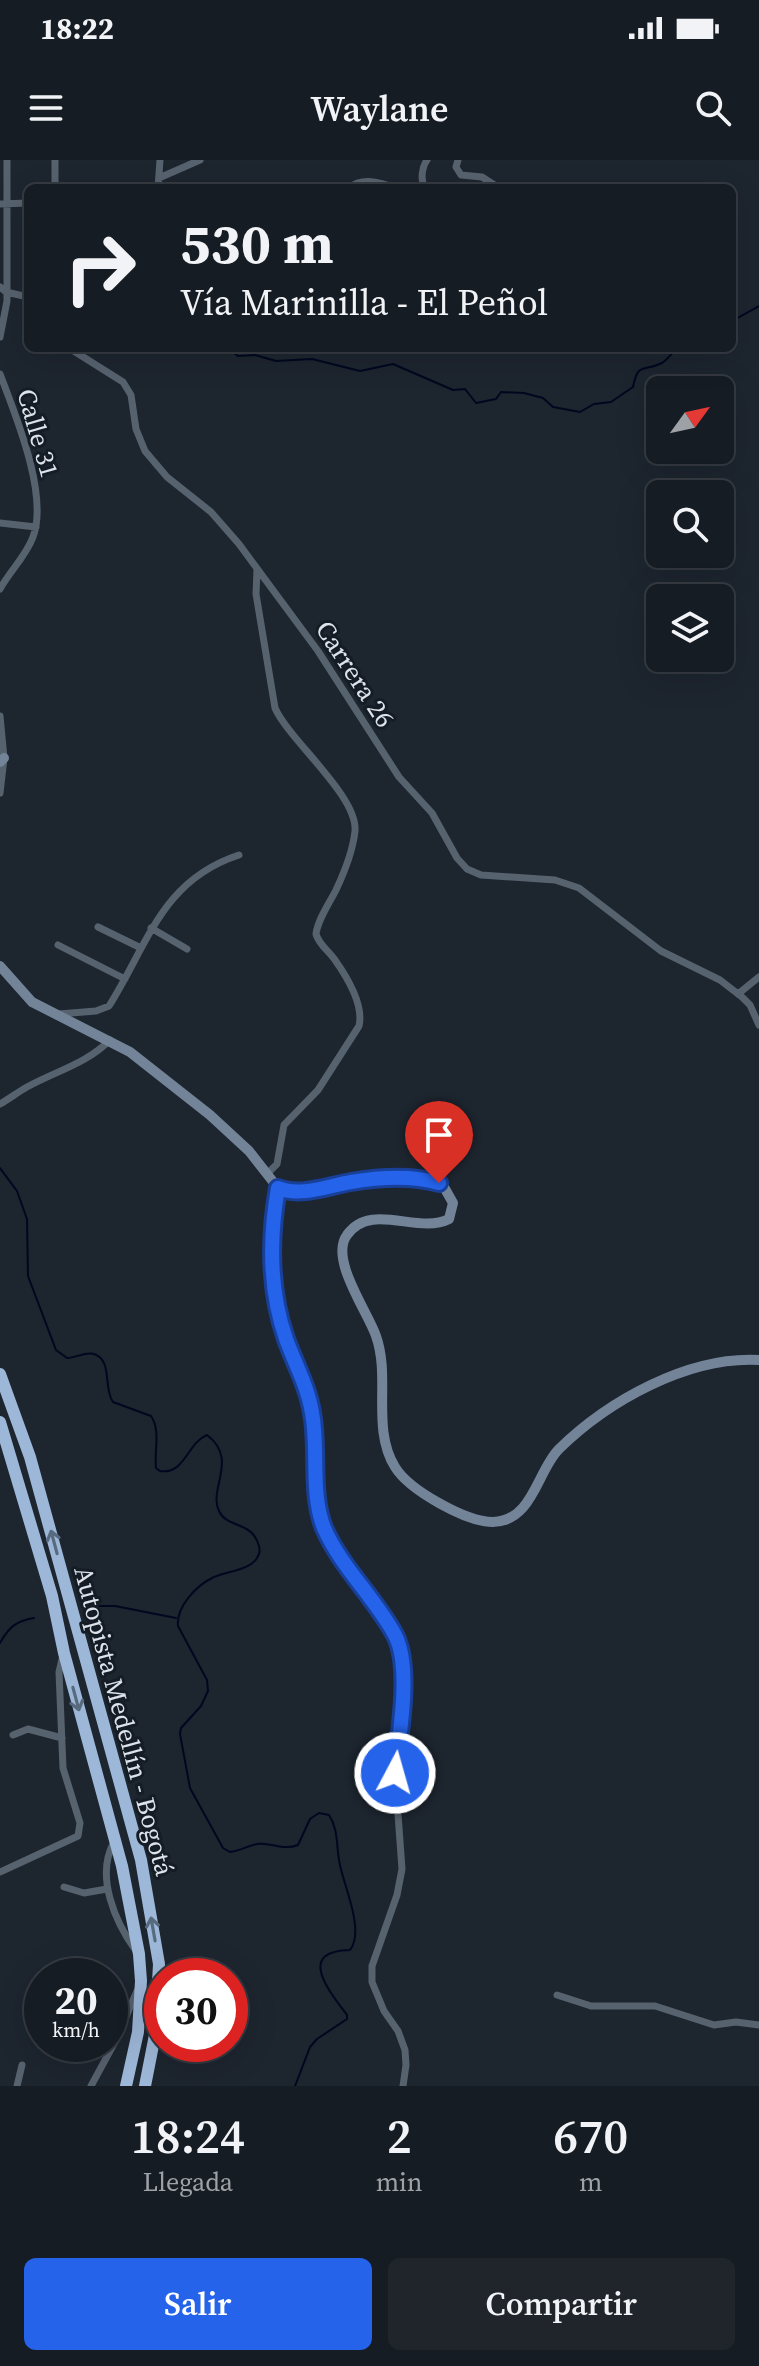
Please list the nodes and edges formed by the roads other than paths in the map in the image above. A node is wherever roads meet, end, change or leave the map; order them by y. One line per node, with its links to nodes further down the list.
1 (7, 160): 14 (street)
2 (55, 160): 8 (street)
3 (160, 160): 7 (street)
4 (427, 160): 12 (street)
5 (458, 160): 13 (street)
6 (197, 161): 7 (street)
7 (159, 178): 9 (street)
8 (55, 184)
9 (158, 184)
10 (354, 184): 11 (street)
11 (380, 184)
12 (423, 184)
13 (493, 184)
14 (3, 203): 15 (street); 16 (street)
15 (24, 203)
16 (3, 290): 17 (street); 18 (street)
17 (24, 296)
18 (0, 337)
19 (75, 352): 23 (street, Carrera 26)
20 (0, 374): 22 (street, Calle 31)
21 (0, 523): 22 (street)
22 (36, 527): 24 (street)
23 (257, 570): 37 (street, Carrera 26); 42 (street)
24 (0, 589)
25 (0, 716): 26 (street)
26 (2, 760): 27 (street)
27 (0, 793)
28 (239, 855): 30 (street)
29 (98, 927): 32 (street)
30 (151, 928): 32 (street); 33 (street)
31 (58, 945): 36 (street)
32 (141, 948): 36 (street)
33 (187, 949)
34 (0, 966): 38 (main road)
35 (759, 977): 37 (street)
36 (125, 979): 38 (street)
37 (738, 994): 39 (street)
38 (54, 1014): 40 (main road)
39 (759, 1025)
40 (110, 1040): 41 (street); 42 (main road)
41 (0, 1104)
42 (267, 1174): 43 (main road)
43 (278, 1188): 44 (main road); 65 (street)
44 (759, 1360)
45 (0, 1374): 55 (highway, Autopista Medellín - Bogotá, one-way to 45)
46 (0, 1422): 47 (highway, Autopista Medellín - Bogotá)
47 (64, 1653): 49 (street); 50 (highway, Autopista Medellín - Bogotá, one-way to 50)
48 (13, 1735): 49 (street)
49 (62, 1738): 51 (street)
50 (114, 1842): 53 (street); 54 (highway, Autopista Medellín - Bogotá)
51 (0, 1872)
52 (64, 1887): 53 (street)
53 (107, 1889): 54 (street)
54 (139, 1954): 56 (highway, Autopista Medellín - Bogotá)
55 (158, 1958)
56 (141, 1981): 62 (street); 63 (highway, Autopista Medellín - Bogotá)
57 (557, 1995): 58 (street)
58 (759, 2025)
59 (150, 2062): 64 (highway, Autopista Medellín - Bogotá)
60 (22, 2065): 61 (street)
61 (17, 2086)
62 (91, 2086)
63 (126, 2086)
64 (145, 2086)
65 (403, 2086)

